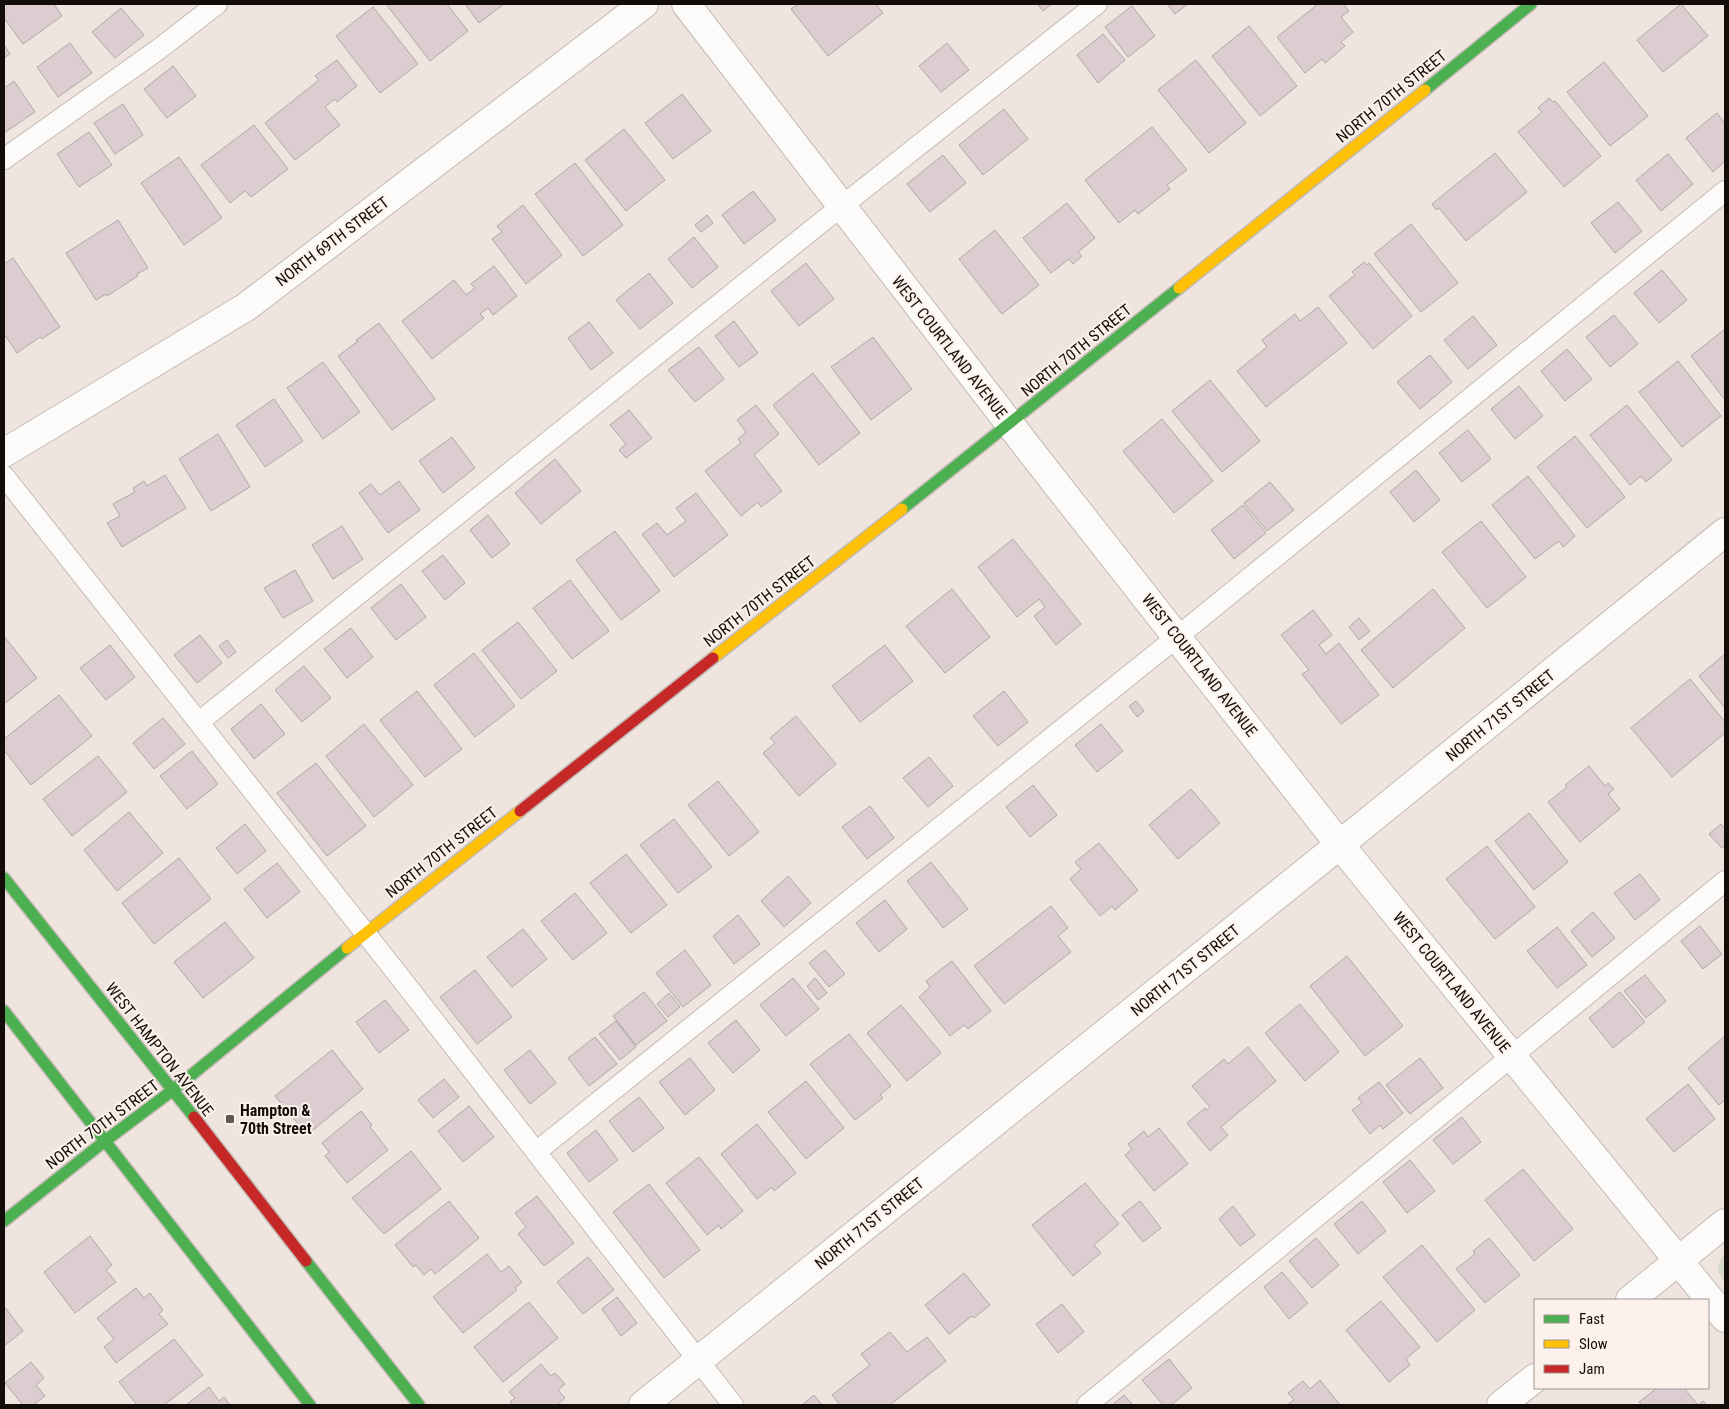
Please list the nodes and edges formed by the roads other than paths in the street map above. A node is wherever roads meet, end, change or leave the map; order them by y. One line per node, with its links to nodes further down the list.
1 (217, 4): 6 (lane)
2 (644, 4): 10 (street, NORTH 69TH STREET)
3 (686, 4): 8 (street, WEST COURTLAND AVENUE)
4 (1097, 4): 8 (lane)
5 (1531, 4): 9 (street, NORTH 70TH STREET)
6 (4, 159)
7 (1725, 191): 13 (lane)
8 (842, 207): 9 (street, WEST COURTLAND AVENUE); 14 (lane)
9 (1010, 424): 13 (street, WEST COURTLAND AVENUE); 18 (street, NORTH 70TH STREET)
10 (4, 453)
11 (4, 476): 14 (lane)
12 (1725, 532): 15 (street, NORTH 71ST STREET)
13 (1178, 637): 15 (street, WEST COURTLAND AVENUE); 23 (lane)
14 (199, 722): 18 (lane)
15 (1340, 845): 20 (street, WEST COURTLAND AVENUE); 29 (street, NORTH 71ST STREET)
16 (4, 878): 21 (street, WEST HAMPTON AVENUE)
17 (1725, 881): 20 (lane)
18 (365, 932): 21 (street, NORTH 70TH STREET); 23 (lane)
19 (4, 1011): 22 (street)
20 (1512, 1056): 26 (street, WEST COURTLAND AVENUE); 35 (lane)
21 (173, 1090): 22 (street, NORTH 70TH STREET); 32 (street, WEST HAMPTON AVENUE)
22 (104, 1141): 24 (street, NORTH 70TH STREET); 31 (street)
23 (536, 1152): 29 (lane)
24 (4, 1221)
25 (1725, 1223): 26 (street)
26 (1679, 1261): 27 (street); 28 (street, WEST COURTLAND AVENUE)
27 (1631, 1299)
28 (1725, 1318)
29 (698, 1360): 33 (street, NORTH 71ST STREET); 34 (lane)
30 (1534, 1379): 36 (street)
31 (310, 1405)
32 (419, 1405)
33 (643, 1405)
34 (733, 1405)
35 (1086, 1405)
36 (1501, 1405)

